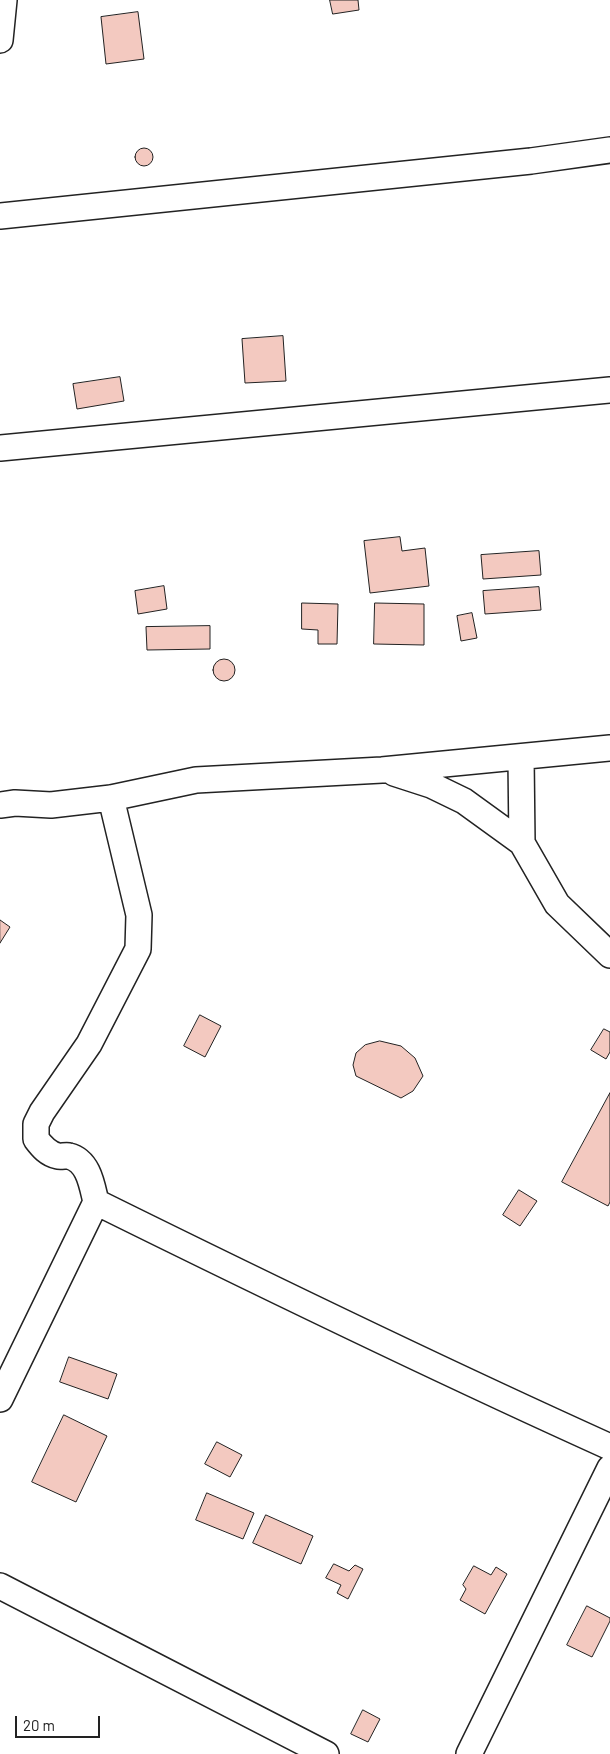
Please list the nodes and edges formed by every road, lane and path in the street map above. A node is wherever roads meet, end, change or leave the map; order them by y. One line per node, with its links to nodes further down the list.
1 (4, 0): 2 (street)
2 (0, 40)
3 (610, 150): 4 (street)
4 (0, 216)
5 (610, 390): 6 (street)
6 (0, 448)
7 (610, 748): 8 (street)
8 (521, 757): 9 (street); 12 (street)
9 (382, 770): 10 (street); 12 (street)
10 (111, 798): 11 (street); 14 (street)
11 (5, 800)
12 (522, 843): 13 (street)
13 (610, 955)
14 (96, 1202): 15 (street); 16 (street)
15 (0, 1399)
16 (610, 1447)
17 (610, 1468): 20 (street)
18 (0, 1586): 19 (street)
19 (326, 1754)
20 (469, 1754)

